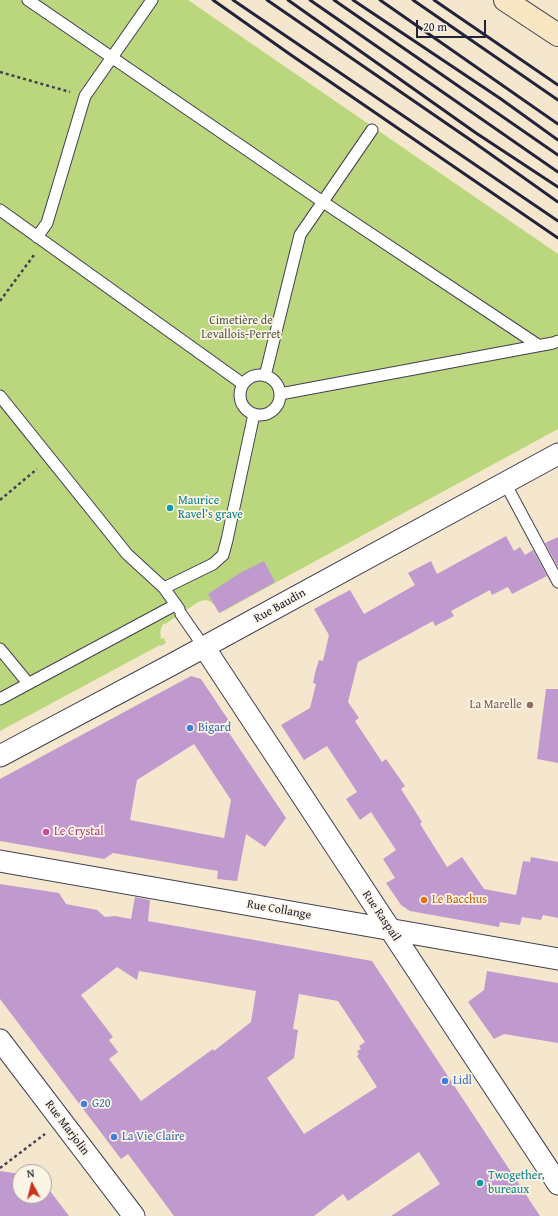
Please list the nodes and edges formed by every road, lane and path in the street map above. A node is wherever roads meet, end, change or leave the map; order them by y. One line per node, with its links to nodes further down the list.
1 (28, 0): 5 (lane)
2 (152, 0): 5 (lane)
3 (505, 0): 4 (main road)
4 (558, 35)
5 (112, 58): 7 (lane); 9 (lane)
6 (0, 72): 7 (path)
7 (85, 96): 11 (lane)
8 (372, 130): 9 (lane)
9 (323, 202): 14 (lane); 15 (lane)
10 (0, 210): 11 (lane)
11 (41, 239): 12 (path); 16 (lane)
12 (0, 301)
13 (558, 341): 14 (lane)
14 (538, 345): 17 (lane)
15 (265, 376): 16 (lane); 17 (lane)
16 (243, 384): 19 (lane)
17 (280, 394): 19 (lane)
18 (0, 396): 21 (lane)
19 (254, 414): 25 (lane)
20 (558, 454): 22 (street, Rue Baudin)
21 (50, 458): 23 (path); 25 (lane)
22 (505, 483): 24 (lane); 27 (street, Rue Baudin)
23 (0, 500)
24 (558, 582)
25 (164, 588): 26 (lane)
26 (178, 609): 27 (lane); 29 (lane)
27 (204, 648): 31 (street, Rue Baudin); 33 (street, Rue Raspail)
28 (0, 649): 29 (lane)
29 (28, 684): 30 (lane)
30 (0, 698)
31 (0, 756)
32 (0, 861): 33 (street, Rue Collange)
33 (390, 930): 34 (street, Rue Collange); 38 (street, Rue Raspail)
34 (558, 959)
35 (0, 1040): 36 (street, Rue Marjolin)
36 (62, 1122): 37 (path); 39 (street, Rue Marjolin)
37 (0, 1168)
38 (558, 1184)
39 (134, 1216)

